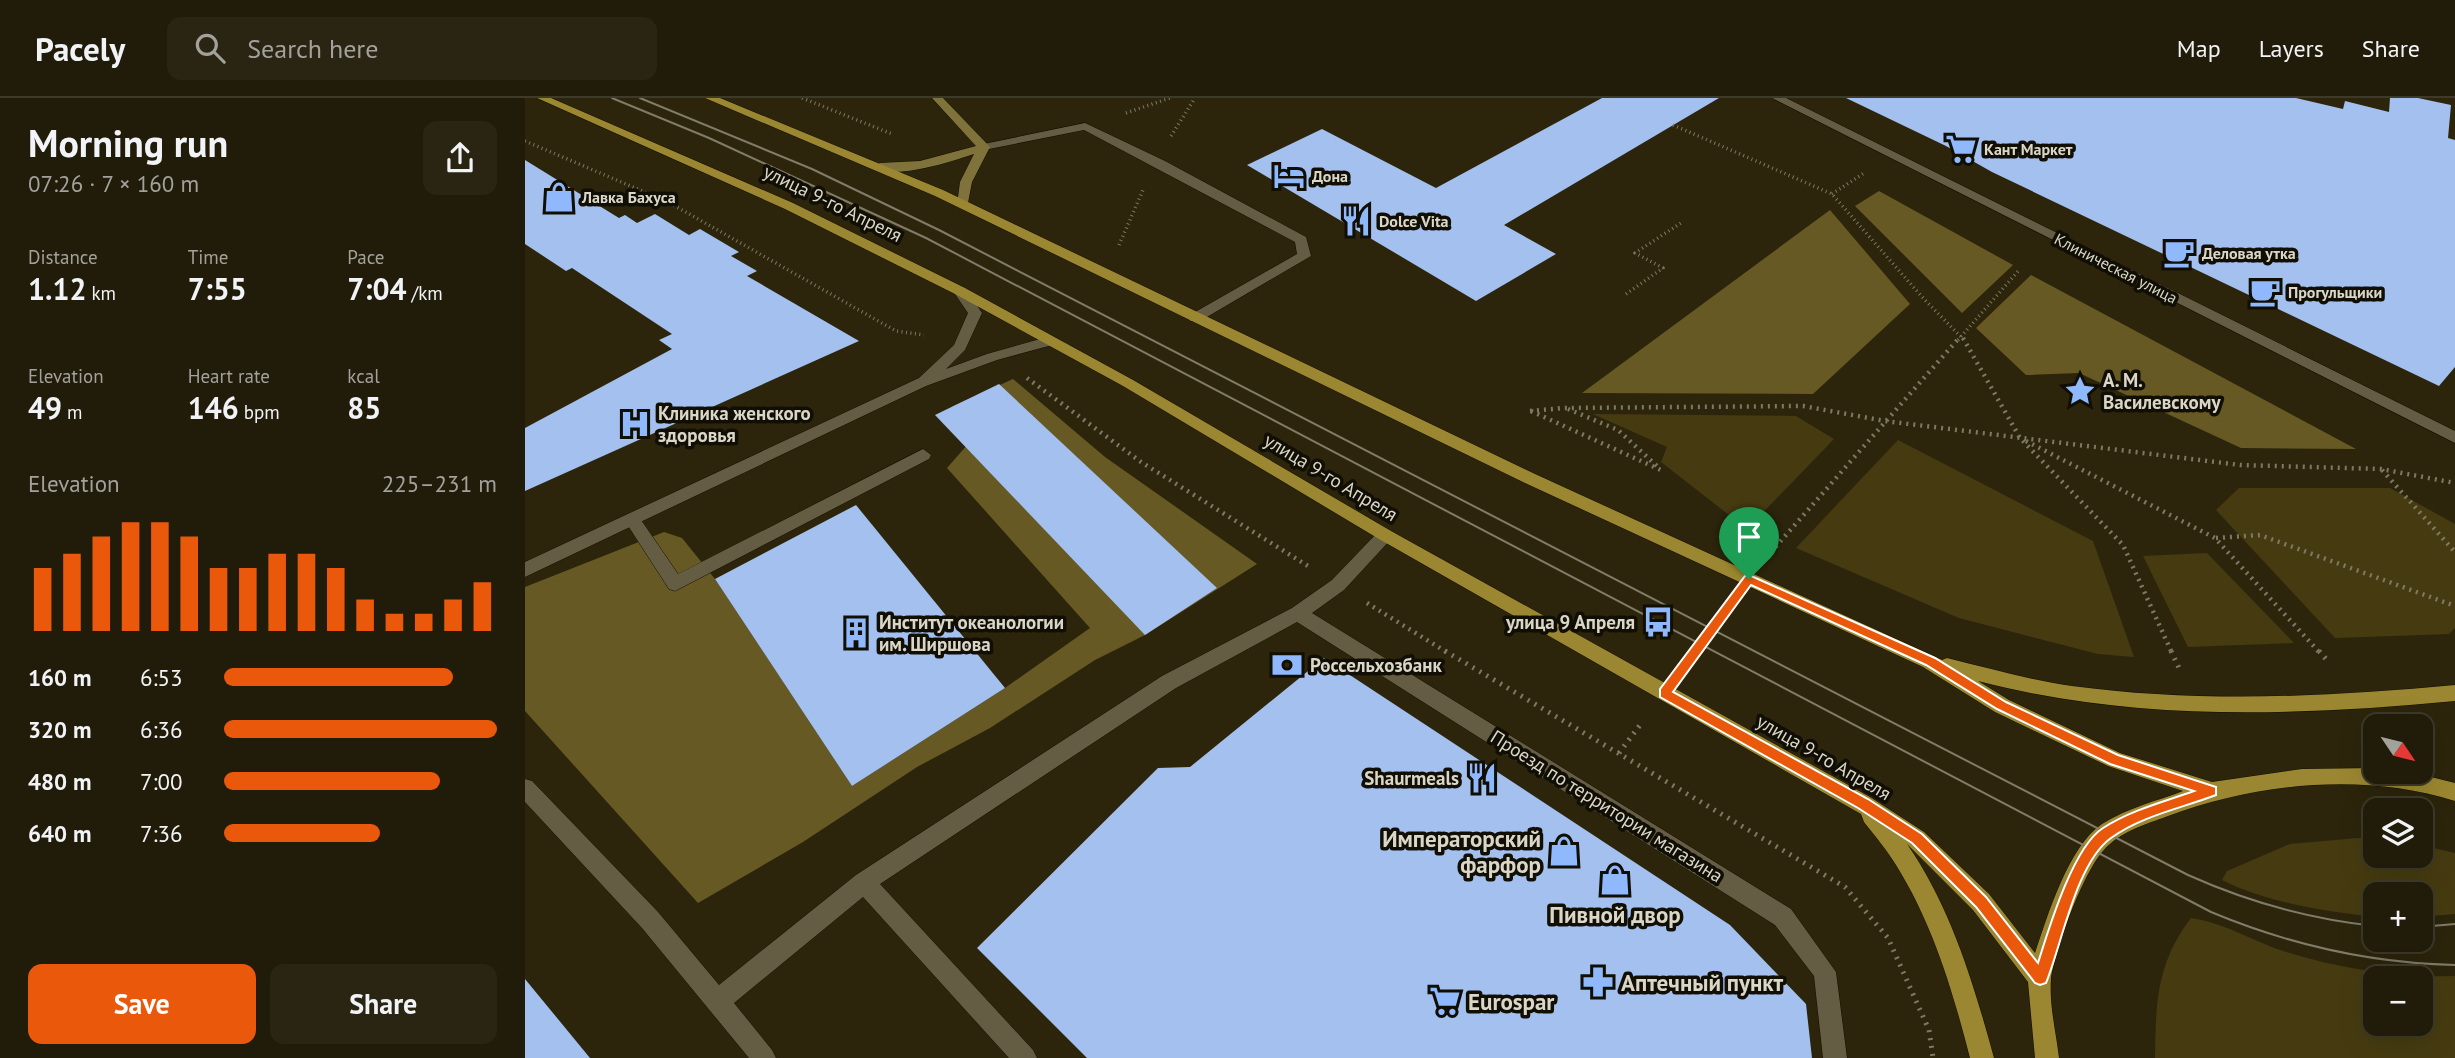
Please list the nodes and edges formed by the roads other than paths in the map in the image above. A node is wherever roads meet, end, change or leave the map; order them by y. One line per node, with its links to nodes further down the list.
1 (542, 98): 8 (main road, улица 9-го Апреля)
2 (710, 98): 6 (main road)
3 (937, 98): 5 (street)
4 (1777, 98): 12 (street, Клиническая улица)
5 (984, 147): 6 (street); 7 (street); 9 (street)
6 (880, 167): 7 (main road)
7 (964, 205): 9 (main road)
8 (960, 291): 10 (main road, улица 9-го Апреля); 11 (street)
9 (1195, 317): 18 (main road)
10 (1051, 341): 11 (street); 15 (main road, улица 9-го Апреля)
11 (921, 383): 14 (street)
12 (2455, 438)
13 (923, 455): 14 (street)
14 (633, 520): 16 (street)
15 (1385, 536): 17 (street); 27 (main road, улица 9-го Апреля)
16 (525, 570)
17 (1298, 612): 28 (street); 33 (street, Проезд по территории магазина)
18 (1930, 662): 19 (main road); 25 (main road)
19 (2455, 693)
20 (2455, 776): 22 (main road)
21 (2363, 779): 25 (main road)
22 (2433, 783)
23 (2433, 783): 26 (main road)
24 (525, 788): 30 (street)
25 (2211, 791): 29 (main road)
26 (2455, 792)
27 (1863, 804): 29 (main road, улица 9-го Апреля); 34 (main road)
28 (864, 882): 30 (street); 32 (street)
29 (2040, 978): 35 (main road)
30 (718, 1001): 31 (street)
31 (764, 1058)
32 (1025, 1058)
33 (1835, 1058)
34 (1982, 1058)
35 (2047, 1058)

